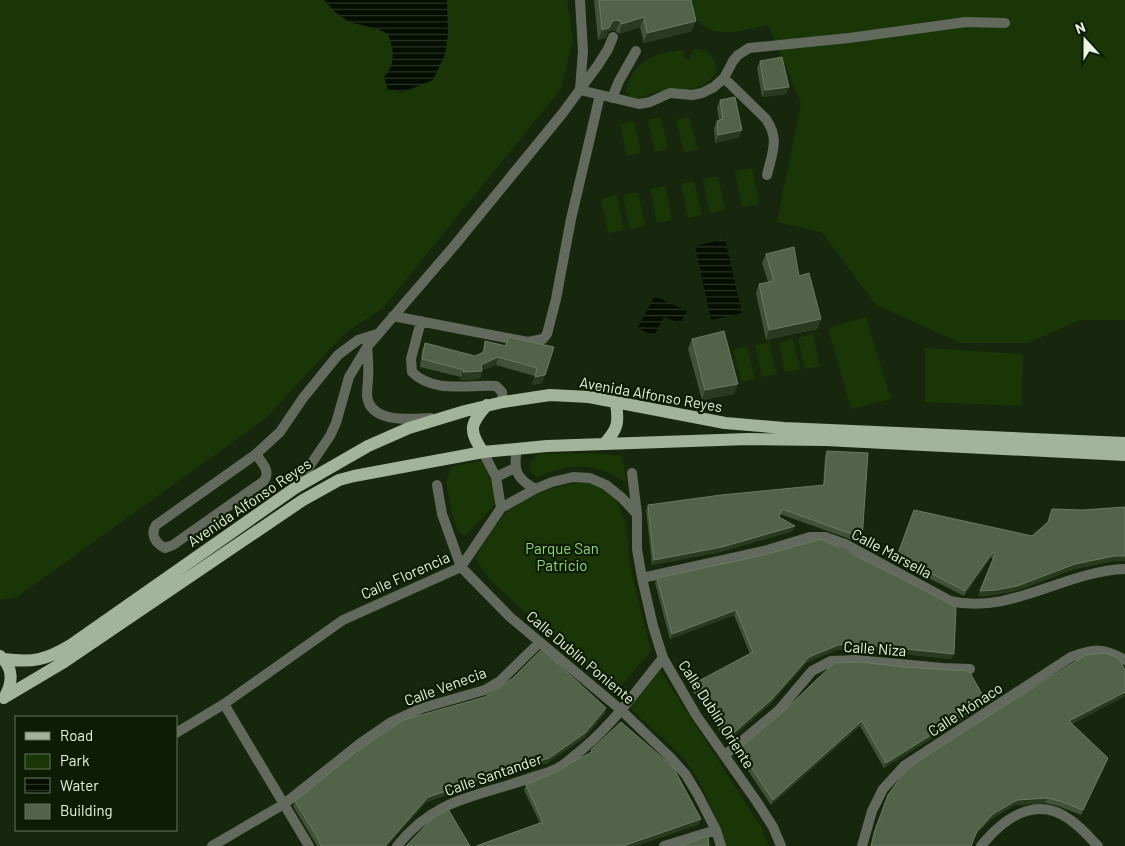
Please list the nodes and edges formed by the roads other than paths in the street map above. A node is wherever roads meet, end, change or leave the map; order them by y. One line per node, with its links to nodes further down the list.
1 (580, 0): 6 (street)
2 (1005, 23): 5 (street)
3 (613, 38): 6 (street)
4 (636, 51): 8 (street)
5 (724, 78): 8 (street); 9 (street)
6 (580, 90): 7 (street); 10 (street)
7 (600, 95): 8 (street); 11 (street)
8 (612, 98)
9 (767, 174)
10 (393, 316): 11 (street); 12 (street)
11 (421, 322): 14 (street)
12 (377, 334): 13 (street); 22 (street)
13 (368, 347): 17 (street); 28 (street)
14 (503, 402): 15 (main road, Avenida Alfonso Reyes); 16 (main road, Avenida Alfonso Reyes)
15 (616, 402): 18 (main road, Avenida Alfonso Reyes); 19 (main road)
16 (486, 405): 17 (main road, Avenida Alfonso Reyes); 21 (main road)
17 (442, 418): 28 (main road, Avenida Alfonso Reyes)
18 (1125, 443)
19 (604, 444): 20 (main road, Avenida Alfonso Reyes); 23 (main road, Avenida Alfonso Reyes)
20 (517, 449): 21 (main road, Avenida Alfonso Reyes); 24 (street)
21 (483, 452): 26 (street); 40 (main road, Avenida Alfonso Reyes)
22 (256, 454): 22 (street)
23 (1125, 456)
24 (515, 468): 26 (street); 29 (street)
25 (632, 473): 31 (street, Calle Dublín Oriente)
26 (496, 477): 30 (street)
27 (437, 485): 32 (street, Calle Dublín Poniente)
28 (295, 488): 36 (main road, Avenida Alfonso Reyes)
29 (535, 489): 30 (street, Calle Florencia); 31 (street, Calle Florencia)
30 (501, 508): 32 (street, Calle Florencia)
31 (637, 514): 34 (street, Calle Dublín Oriente)
32 (460, 567): 35 (street, Calle Dublín Poniente); 41 (street, Calle Florencia)
33 (1125, 569): 34 (street, Calle Marsella)
34 (642, 578): 37 (street, Calle Dublín Oriente)
35 (539, 643): 42 (street, Calle Dublín Poniente); 45 (street, Calle Venecia)
36 (2, 657): 40 (main road)
37 (663, 658): 42 (street, Calle Santander); 44 (street, Calle Dublín Oriente)
38 (1125, 660): 53 (street, Calle Mónaco)
39 (970, 668): 44 (street, Calle Niza)
40 (3, 699)
41 (224, 704): 43 (street, Calle Florencia); 45 (street)
42 (621, 710): 46 (street, Calle Dublín Poniente); 49 (street, Calle Santander)
43 (178, 732)
44 (725, 755): 52 (street, Calle Dublín Oriente)
45 (284, 804): 47 (street, Calle Venecia); 48 (street)
46 (716, 830): 50 (street); 51 (street, Calle Dublín Poniente)
47 (212, 846)
48 (309, 846)
49 (397, 846)
50 (664, 846)
51 (721, 846)
52 (781, 846)
53 (862, 846)
54 (981, 846): 55 (street)
55 (1098, 846)

